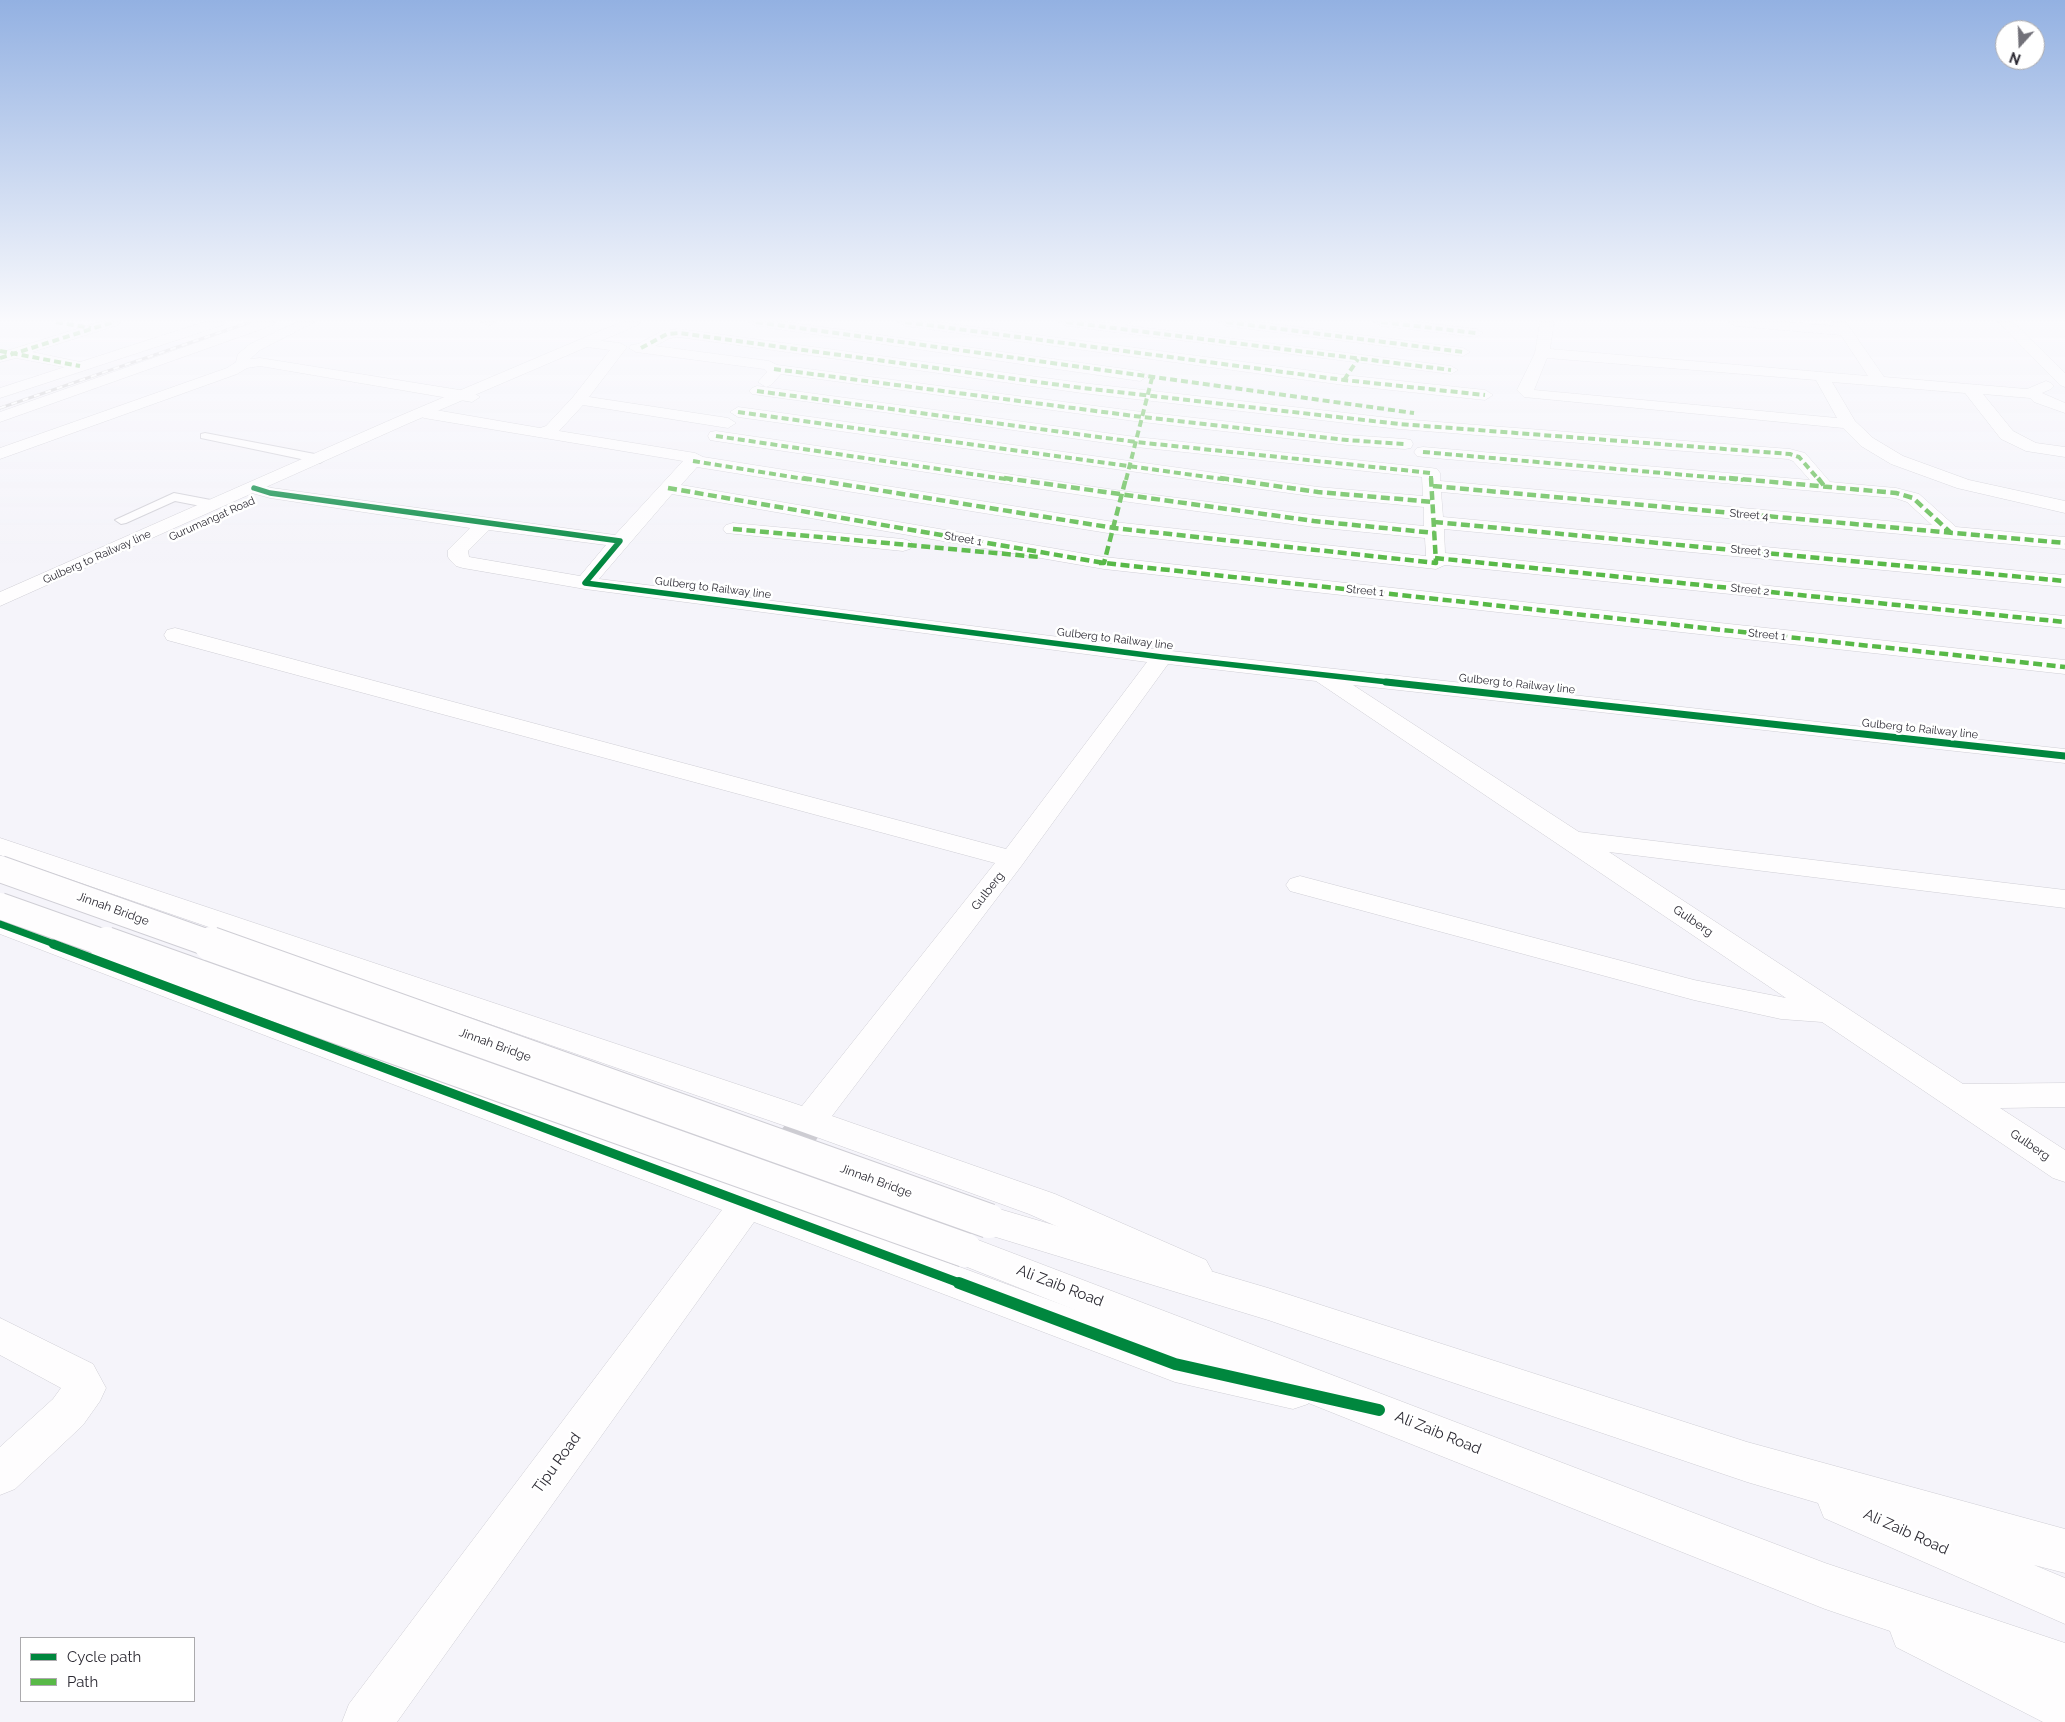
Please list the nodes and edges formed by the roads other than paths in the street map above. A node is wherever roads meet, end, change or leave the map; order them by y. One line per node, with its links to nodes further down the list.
1 (41, 402): 19 (street)
2 (144, 402): 30 (street)
3 (454, 402): 18 (street, Gurumangat Road)
4 (577, 402): 23 (street)
5 (600, 402): 20 (street, Street 4)
6 (747, 402): 20 (street)
7 (841, 402): 26 (street)
8 (1030, 402): 21 (street)
9 (1146, 402): 21 (street)
10 (1212, 402): 34 (street)
11 (1334, 402): 17 (street)
12 (1619, 402): 22 (street)
13 (1836, 402): 22 (street)
14 (1981, 402): 29 (street)
15 (2049, 402): 16 (street)
16 (2065, 408)
17 (1414, 413)
18 (430, 414): 23 (street); 31 (street); 36 (street, Gurumangat Road)
19 (0, 417)
20 (733, 417): 25 (street); 33 (street, Street 4)
21 (1142, 417): 26 (street); 27 (street)
22 (1848, 424): 40 (street)
23 (541, 433): 32 (street)
24 (205, 436): 31 (lane)
25 (716, 436): 32 (street); 38 (street, Street 3)
26 (1136, 442): 33 (street); 37 (street)
27 (1405, 444)
28 (1423, 452): 34 (street)
29 (2065, 452)
30 (0, 454)
31 (320, 459): 36 (street)
32 (694, 459): 35 (street); 46 (street)
33 (1129, 467): 37 (street, Street 4); 38 (street)
34 (1825, 487): 48 (street)
35 (668, 488): 49 (street); 52 (street, Street 1)
36 (262, 490): 41 (street, Gulberg to Railway line); 44 (street); 56 (street, Gurumangat Road)
37 (1433, 494): 45 (street); 48 (street, Street 4)
38 (1122, 496): 45 (street, Street 3); 46 (street)
39 (1951, 497): 40 (street)
40 (2022, 499): 42 (street)
41 (216, 505): 43 (lane); 55 (street, Gulberg to Railway line)
42 (2065, 507)
43 (122, 520)
44 (485, 524): 49 (street); 54 (street, Gulberg to Railway line)
45 (1434, 527): 51 (street); 53 (street, Street 3)
46 (1114, 528): 51 (street, Street 2); 52 (street)
47 (733, 529): 52 (street)
48 (1951, 533): 50 (street, Street 4)
49 (620, 541): 54 (street)
50 (2065, 543)
51 (1435, 558): 57 (street, Street 2)
52 (1104, 563): 60 (street, Street 1)
53 (2065, 581)
54 (585, 583): 59 (street, Gulberg to Railway line)
55 (0, 600)
56 (0, 615)
57 (2065, 622)
58 (175, 635): 65 (street)
59 (1162, 657): 61 (street, Gulberg to Railway line); 65 (street, Gulberg)
60 (2065, 667)
61 (1320, 674): 62 (street, Gulberg to Railway line); 63 (street, Gulberg)
62 (2065, 756)
63 (1570, 840): 68 (street); 71 (street, Gulberg)
64 (0, 846): 74 (street)
65 (1012, 859): 74 (street, Gulberg)
66 (0, 869): 77 (street, Jinnah Bridge, bridge)
67 (1300, 885): 71 (street)
68 (2065, 899)
69 (0, 906): 77 (street, bridge)
70 (0, 924): 76 (street)
71 (1831, 1013): 72 (street, Gulberg)
72 (1957, 1096): 73 (street); 75 (street, Gulberg)
73 (2065, 1096)
74 (809, 1121): 78 (street)
75 (2065, 1168)
76 (747, 1204): 80 (street); 88 (street, Tipu Road)
77 (977, 1235): 78 (street, Ali Zaib Road); 80 (street, Ali Zaib Road)
78 (1268, 1304): 81 (street, Ali Zaib Road)
79 (0, 1335): 82 (street)
80 (1379, 1410): 84 (street, Ali Zaib Road)
81 (1747, 1462): 83 (street, Ali Zaib Road); 85 (street, Ali Zaib Road)
82 (0, 1475)
83 (2065, 1551)
84 (1825, 1586): 86 (street, Ali Zaib Road); 87 (street, Ali Zaib Road)
85 (2065, 1601)
86 (2065, 1667)
87 (2065, 1708)
88 (367, 1722)

